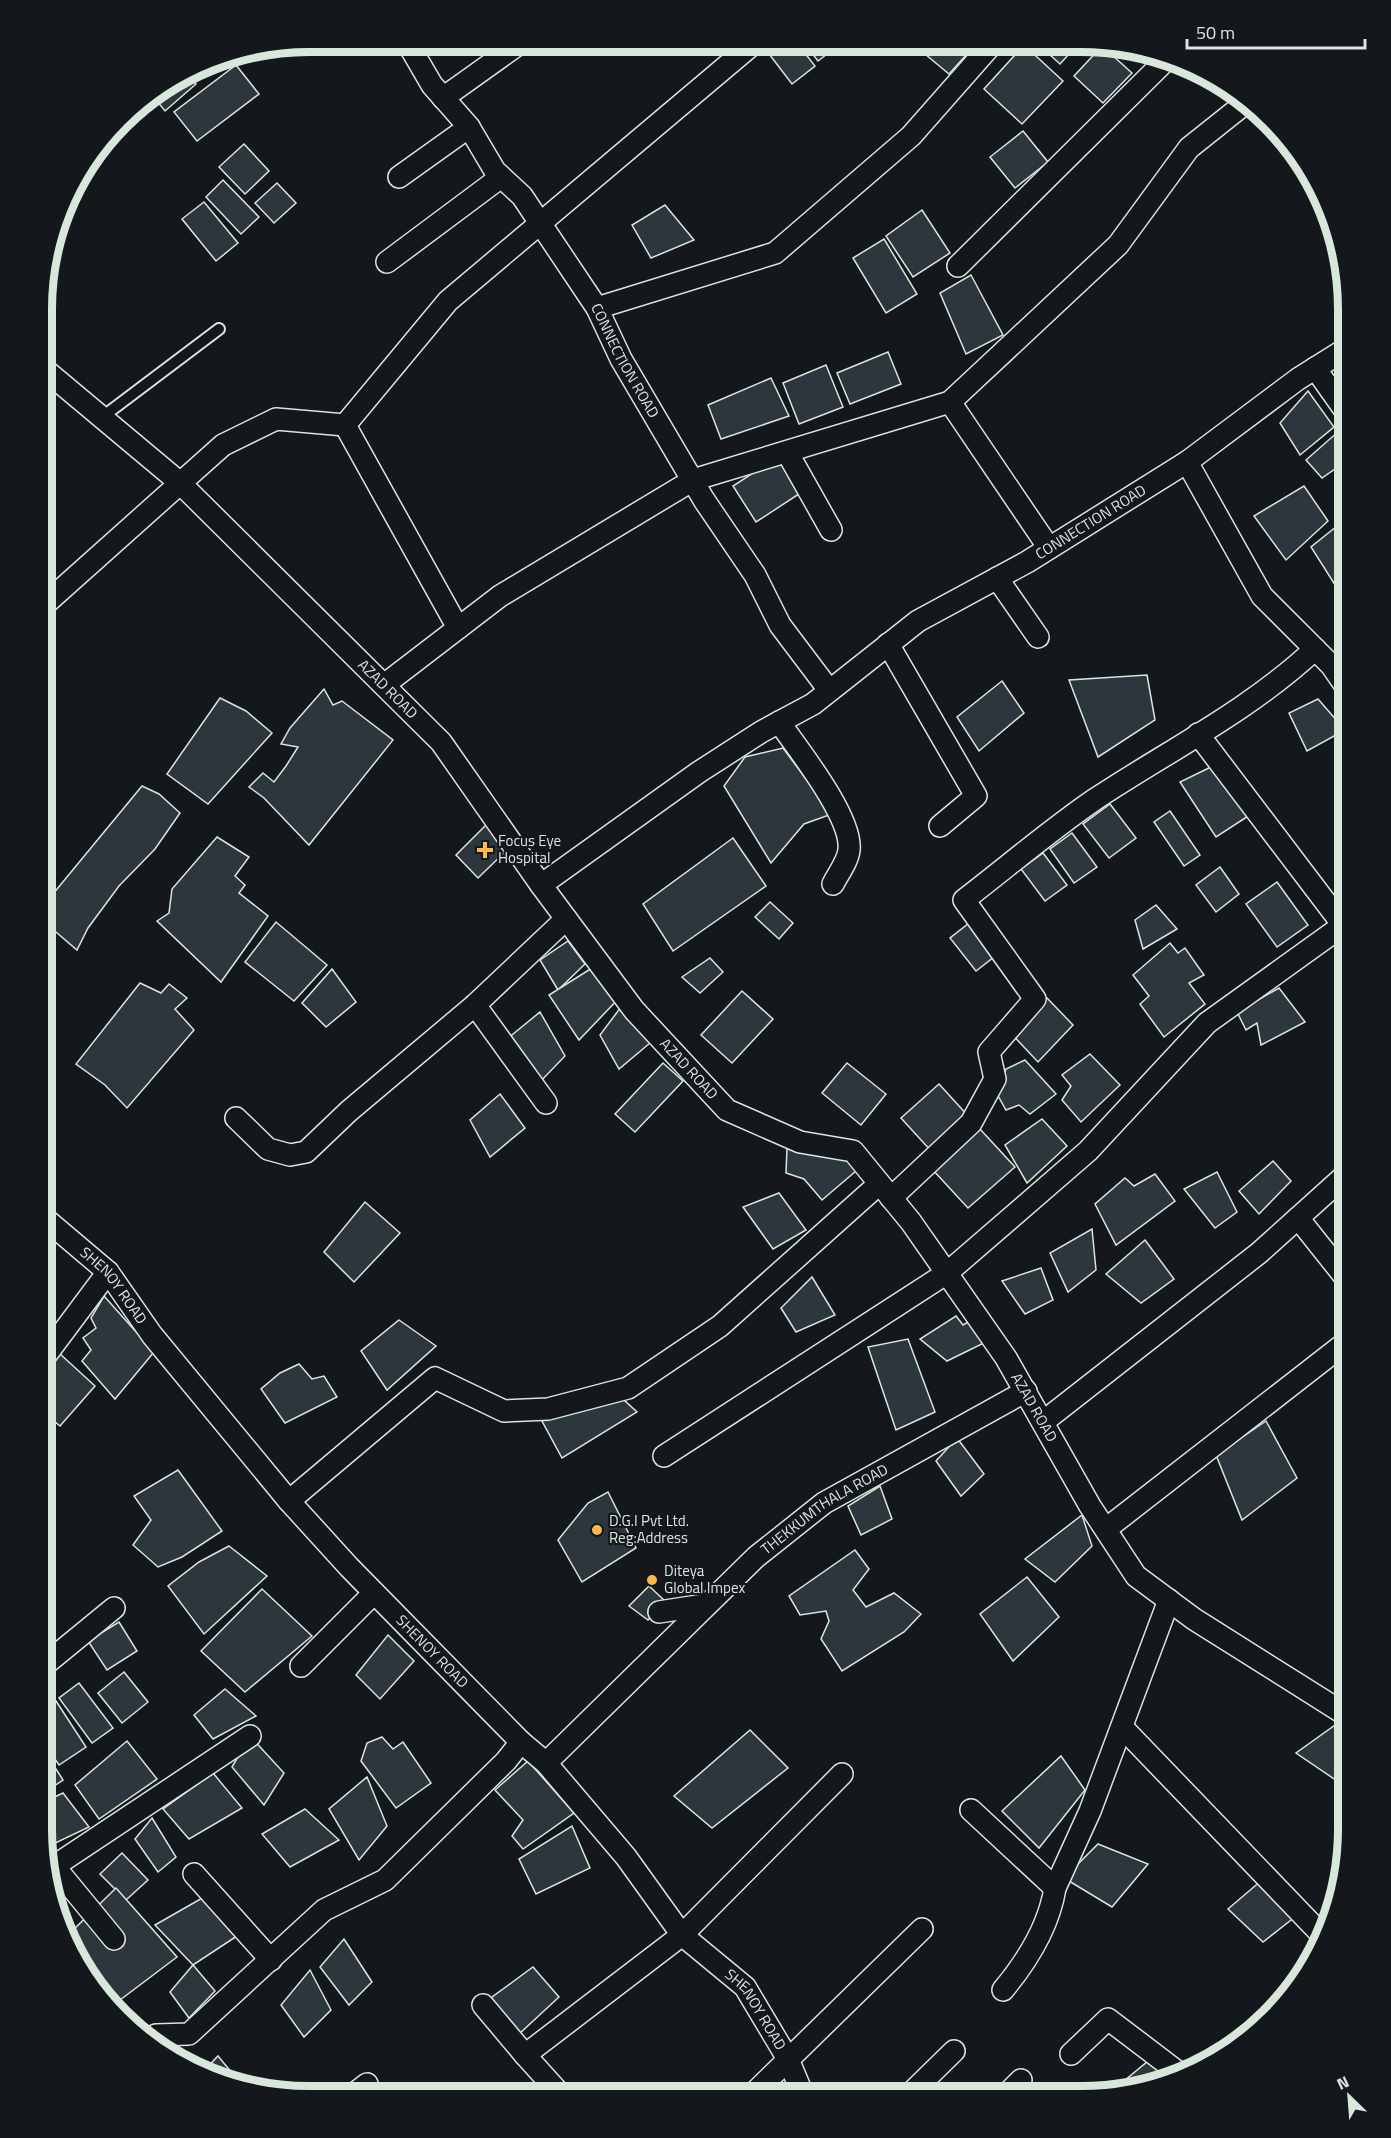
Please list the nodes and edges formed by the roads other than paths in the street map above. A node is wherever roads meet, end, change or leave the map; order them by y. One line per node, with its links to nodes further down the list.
1 (413, 52): 6 (street, CONNECTION ROAD)
2 (507, 52): 6 (street)
3 (743, 52): 11 (street)
4 (985, 52): 14 (street)
5 (1161, 65): 13 (street)
6 (443, 98): 8 (street, CONNECTION ROAD)
7 (1240, 107): 20 (street)
8 (469, 127): 9 (street); 10 (street, CONNECTION ROAD)
9 (399, 177)
10 (501, 177): 11 (street, CONNECTION ROAD); 12 (street)
11 (540, 222): 14 (street, CONNECTION ROAD); 22 (street)
12 (387, 262)
13 (958, 266)
14 (597, 308): 25 (street, CONNECTION ROAD)
15 (219, 329): 21 (lane)
16 (1338, 354): 17 (street, CONNECTION ROAD)
17 (1315, 368): 19 (street); 24 (street, CONNECTION ROAD)
18 (52, 378): 21 (street, AZAD ROAD)
19 (1338, 400)
20 (950, 402): 23 (street); 28 (street)
21 (101, 418): 26 (street, AZAD ROAD)
22 (345, 425): 26 (street); 31 (street)
23 (787, 452): 25 (street); 27 (street)
24 (1187, 462): 28 (street, CONNECTION ROAD); 34 (street)
25 (693, 480): 31 (street); 37 (street, CONNECTION ROAD)
26 (179, 482): 30 (street); 36 (street, AZAD ROAD)
27 (831, 530)
28 (1049, 548): 29 (street, CONNECTION ROAD)
29 (997, 578): 32 (street); 33 (street, CONNECTION ROAD)
30 (52, 598)
31 (458, 628): 36 (street)
32 (1038, 637)
33 (888, 644): 37 (street, CONNECTION ROAD); 40 (street)
34 (1315, 649): 35 (street); 39 (street)
35 (1338, 675)
36 (384, 685): 42 (street, AZAD ROAD)
37 (829, 690): 38 (street, CONNECTION ROAD)
38 (779, 722): 41 (street); 42 (street, CONNECTION ROAD)
39 (1198, 734): 43 (street); 50 (street)
40 (940, 826)
41 (833, 884)
42 (541, 885): 44 (street, AZAD ROAD)
43 (1338, 914)
44 (566, 919): 46 (street); 50 (street, AZAD ROAD)
45 (1338, 932): 55 (street)
46 (475, 1005): 47 (street); 48 (street)
47 (546, 1103)
48 (236, 1118)
49 (1338, 1182): 51 (street)
50 (885, 1191): 55 (street, AZAD ROAD); 61 (street)
51 (1298, 1218): 53 (street); 59 (street)
52 (52, 1225): 54 (street, SHENOY ROAD)
53 (1338, 1268)
54 (108, 1272): 56 (street); 61 (street, SHENOY ROAD)
55 (947, 1273): 58 (street, AZAD ROAD); 60 (street)
56 (52, 1347)
57 (1338, 1349): 62 (street)
58 (1026, 1391): 59 (street, AZAD ROAD); 65 (street, THEKKUMTHALA ROAD)
59 (1043, 1422): 62 (street, AZAD ROAD)
60 (664, 1456)
61 (289, 1501): 63 (street, SHENOY ROAD)
62 (1106, 1529): 64 (street, AZAD ROAD)
63 (374, 1593): 69 (street); 73 (street, SHENOY ROAD)
64 (1169, 1600): 70 (street, AZAD ROAD); 71 (street)
65 (704, 1605): 67 (street); 74 (street, THEKKUMTHALA ROAD)
66 (114, 1608): 68 (street)
67 (659, 1612)
68 (52, 1659)
69 (301, 1666)
70 (1338, 1710)
71 (1122, 1727): 80 (street); 82 (street)
72 (250, 1736): 77 (street)
73 (522, 1742): 74 (street, SHENOY ROAD); 85 (street)
74 (546, 1762): 83 (street, SHENOY ROAD)
75 (842, 1774): 83 (street)
76 (971, 1810): 80 (street)
77 (55, 1866)
78 (56, 1873): 84 (street)
79 (194, 1874): 85 (street)
80 (1055, 1888): 86 (street)
81 (922, 1929): 92 (street)
82 (1317, 1930)
83 (682, 1935): 90 (street); 92 (street, SHENOY ROAD)
84 (114, 1939)
85 (271, 1960): 88 (street)
86 (1003, 1990)
87 (483, 2005): 90 (street)
88 (158, 2036)
89 (954, 2051): 98 (street)
90 (525, 2055): 95 (street)
91 (1071, 2055): 93 (street)
92 (788, 2059): 96 (street); 97 (street, SHENOY ROAD)
93 (1173, 2069)
94 (1021, 2080): 99 (street)
95 (553, 2086)
96 (761, 2086)
97 (799, 2086)
98 (918, 2086)
99 (1015, 2086)

